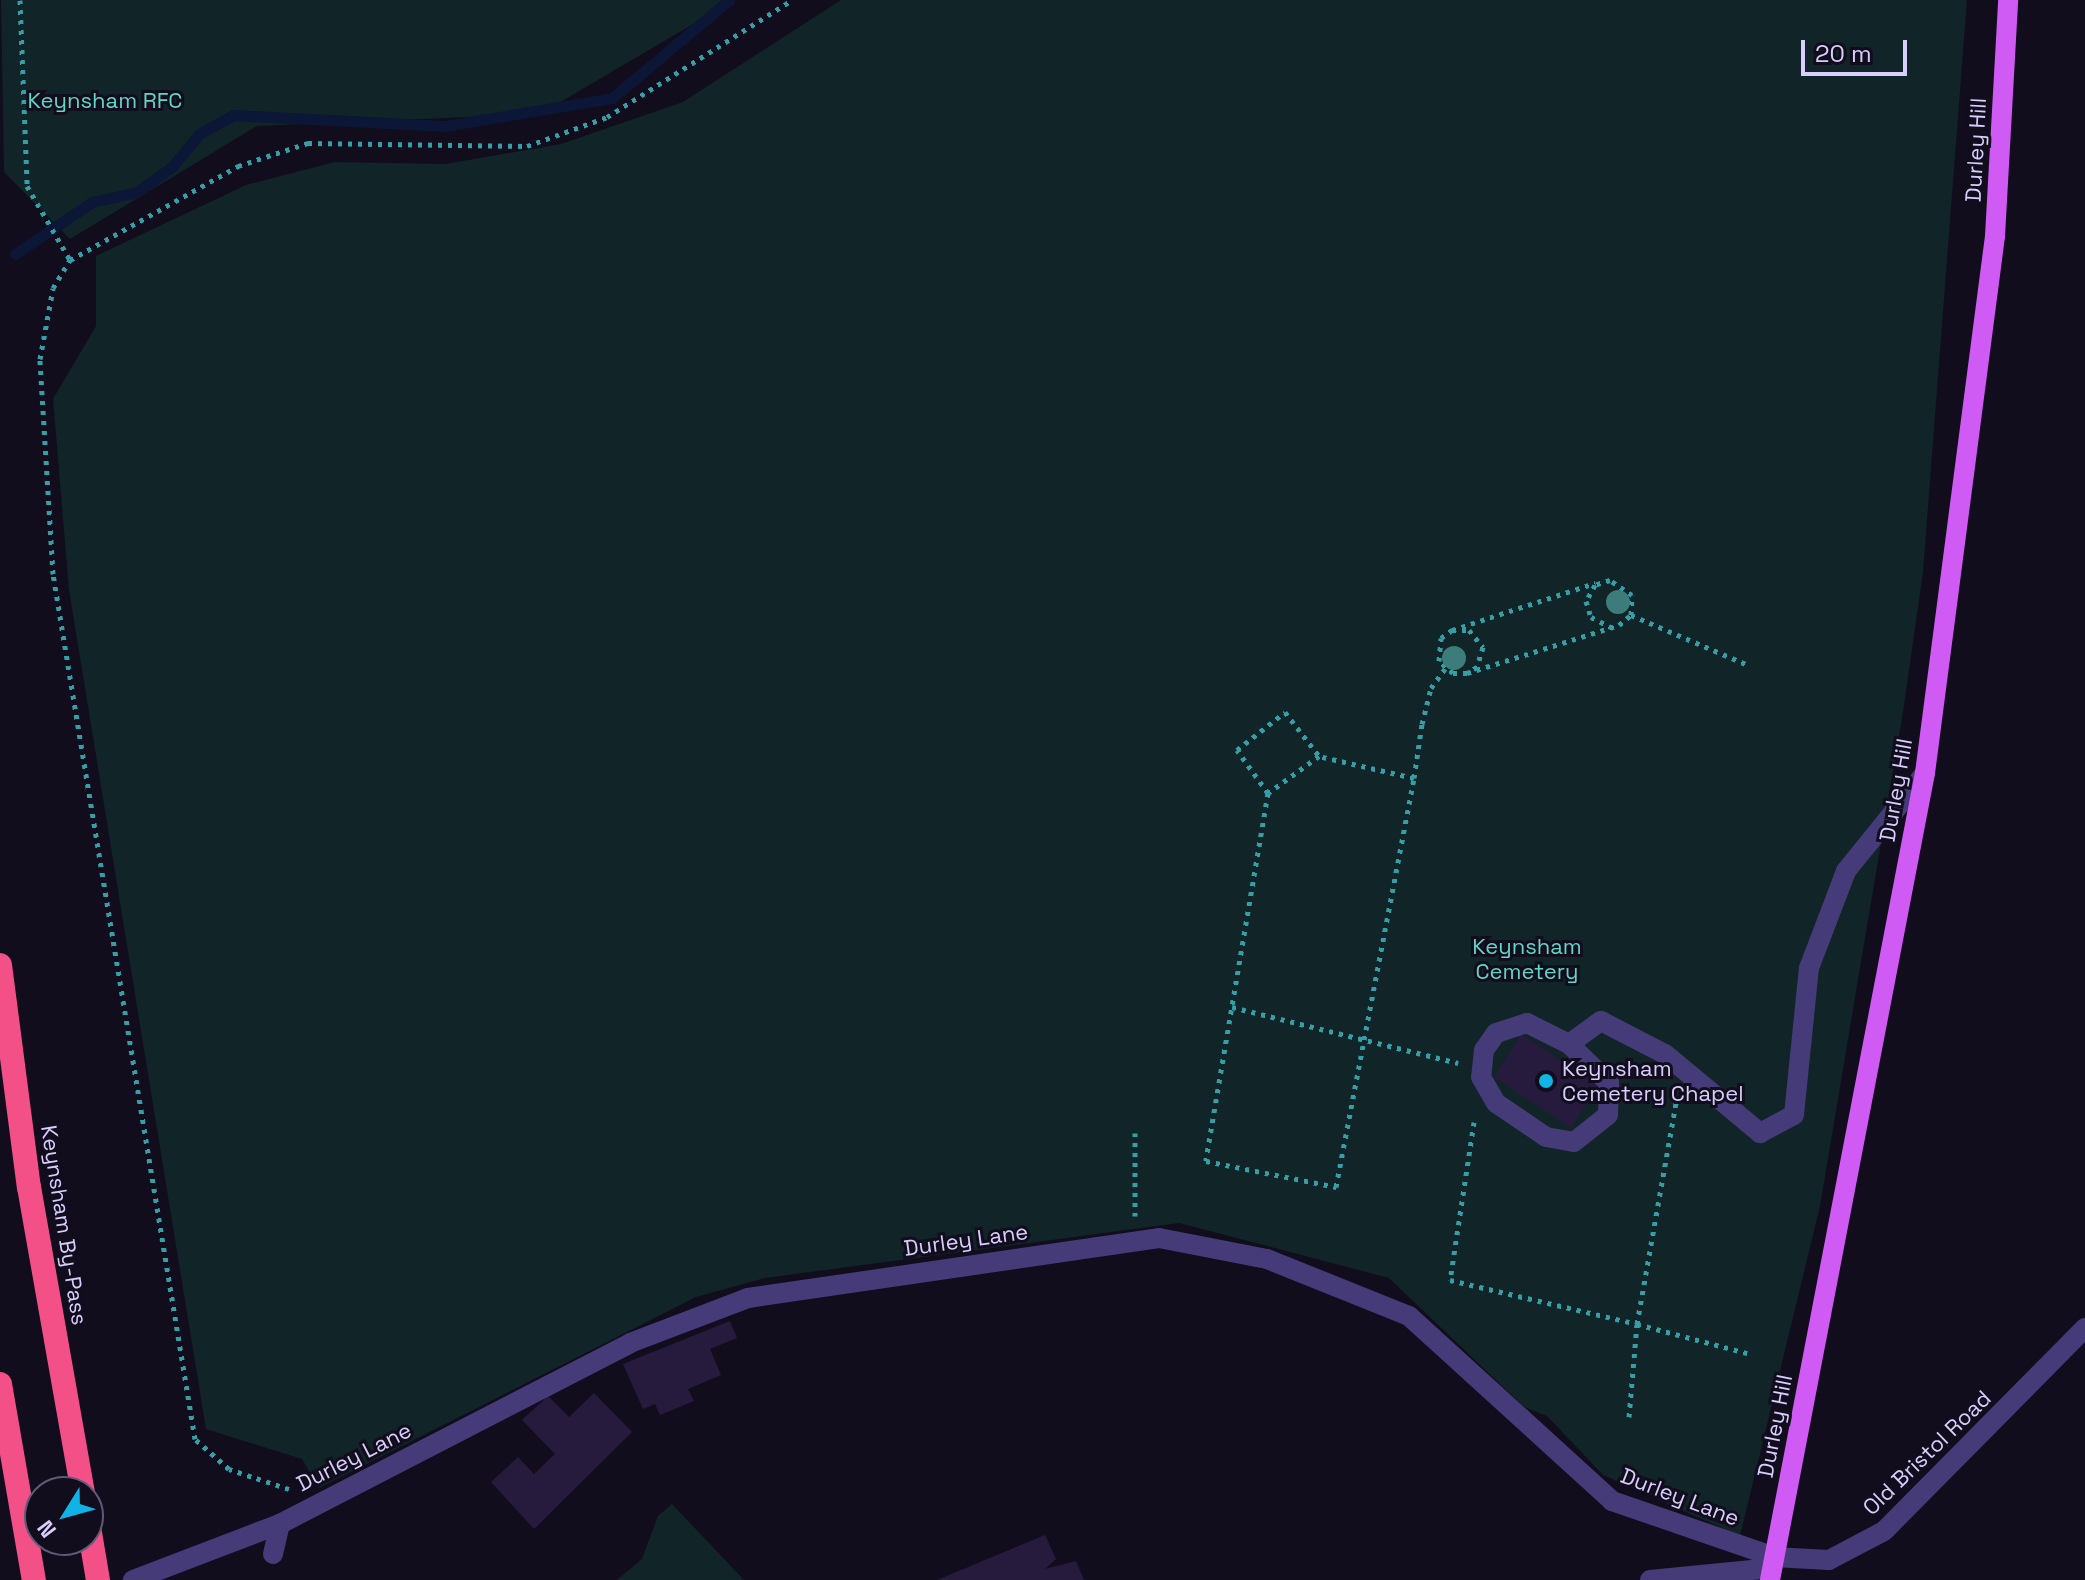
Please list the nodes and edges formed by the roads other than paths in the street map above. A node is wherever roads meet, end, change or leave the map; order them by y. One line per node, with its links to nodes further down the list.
1 (2008, 0): 2 (main road, Durley Hill)
2 (1925, 773): 4 (street); 11 (main road, Durley Hill)
3 (0, 965): 7 (highway, Keynsham By-Pass)
4 (1569, 1044): 4 (street)
5 (2085, 1328): 11 (street, Old Bristol Road)
6 (0, 1384): 12 (highway)
7 (80, 1476)
8 (280, 1524): 9 (street); 11 (street, Durley Lane); 14 (street, Durley Lane)
9 (273, 1554)
10 (94, 1556): 13 (highway)
11 (1772, 1568): 15 (street)
12 (34, 1580)
13 (98, 1580)
14 (133, 1580)
15 (1650, 1580)

